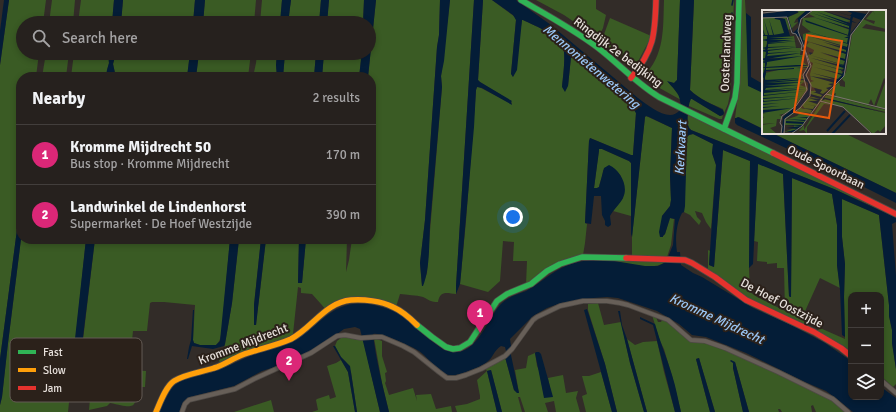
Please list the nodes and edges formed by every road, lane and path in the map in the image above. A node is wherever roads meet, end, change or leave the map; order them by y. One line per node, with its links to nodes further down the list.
1 (521, 0): 4 (street, Ringdijk 2e bedijking)
2 (656, 0): 4 (street)
3 (739, 0): 5 (street, Oosterlandweg)
4 (631, 78): 5 (street, Ringdijk 2e bedijking)
5 (724, 129): 6 (street, Oude Spoorbaan)
6 (896, 214)
7 (703, 270): 8 (street, De Hoef Oostzijde); 11 (street, Kromme Mijdrecht)
8 (848, 354)
9 (884, 383): 10 (street)
10 (896, 393)
11 (156, 412)
12 (182, 412): 13 (street)
13 (848, 412)

